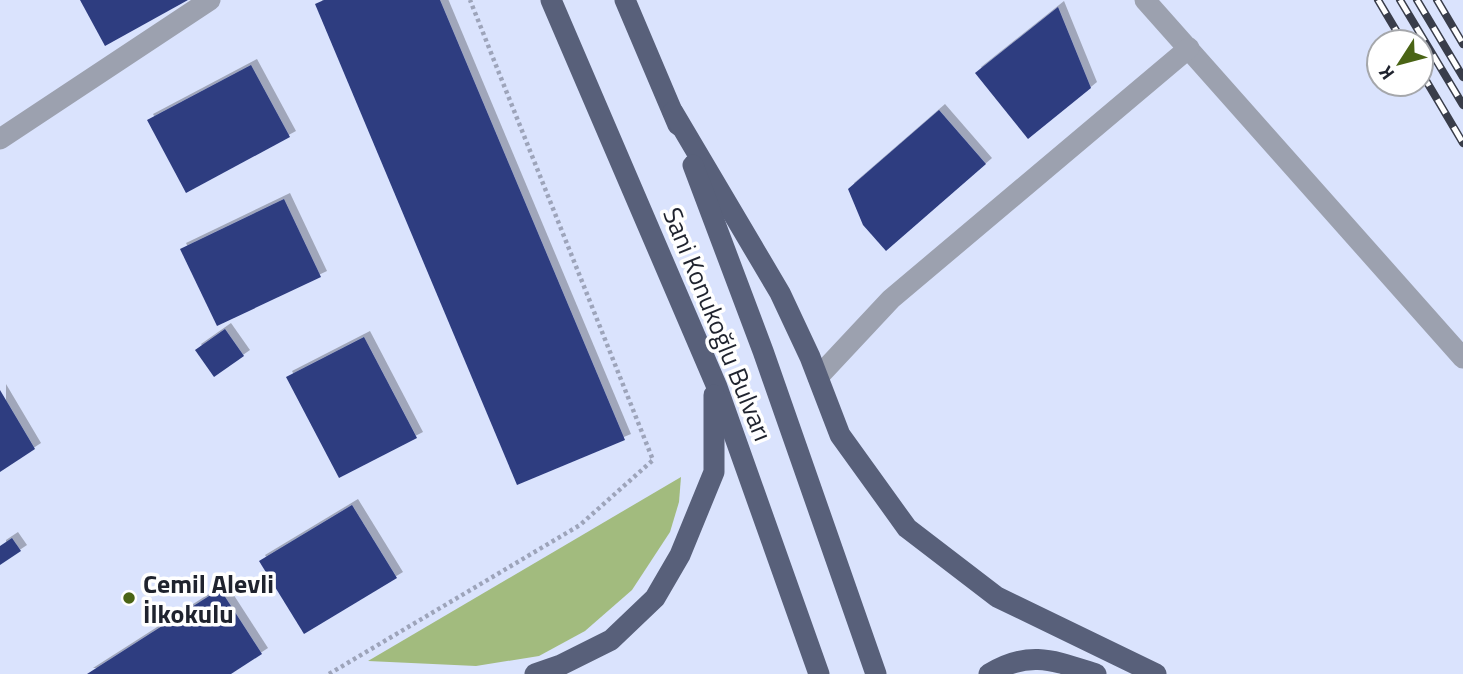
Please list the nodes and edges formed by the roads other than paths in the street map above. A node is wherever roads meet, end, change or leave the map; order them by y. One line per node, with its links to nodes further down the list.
1 (210, 0): 7 (street)
2 (551, 0): 10 (highway, Sani Konukoğlu Bulvarı)
3 (625, 0): 6 (highway, Sani Konukoğlu Bulvarı)
4 (1145, 0): 5 (street)
5 (1189, 48): 8 (street); 9 (street)
6 (673, 112): 9 (highway); 13 (highway, Sani Konukoğlu Bulvarı)
7 (0, 139)
8 (1463, 358)
9 (818, 377): 16 (highway)
10 (714, 379): 11 (highway); 12 (highway, Sani Konukoğlu Bulvarı)
11 (535, 674)
12 (820, 674)
13 (876, 674)
14 (989, 674): 15 (highway)
15 (1096, 674)
16 (1156, 674)

